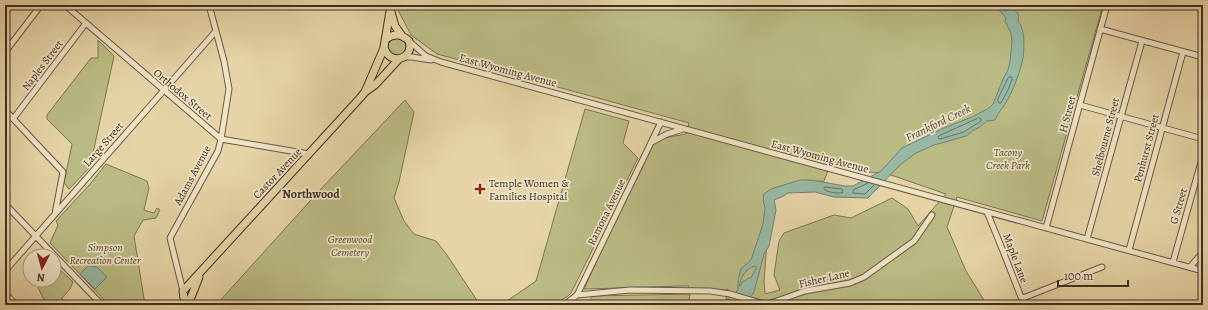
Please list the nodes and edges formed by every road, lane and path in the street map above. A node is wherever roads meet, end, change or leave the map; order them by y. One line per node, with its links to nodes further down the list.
1 (41, 5): 14 (street)
2 (65, 5): 6 (street, Orthodox Street)
3 (209, 5): 8 (street, Adams Avenue)
4 (1107, 5): 7 (street, H Street)
5 (391, 7): 9 (main road); 10 (main road)
6 (86, 23): 19 (street, Orthodox Street); 24 (street, Naples Street)
7 (1100, 29): 12 (street); 21 (street, H Street)
8 (216, 31): 19 (street, Large Street); 28 (street, Adams Avenue)
9 (402, 36): 10 (main road); 11 (main road)
10 (386, 39): 13 (main road)
11 (408, 41): 17 (main road); 18 (street, East Wyoming Avenue)
12 (1142, 41): 15 (street); 23 (street, Shelbourne Street)
13 (384, 48): 17 (main road); 20 (main road, Castor Avenue)
14 (5, 52)
15 (1183, 52): 16 (street); 26 (street, Penhurst Street)
16 (1203, 57)
17 (401, 58): 18 (street, East Wyoming Avenue); 20 (main road, Castor Avenue)
18 (432, 60): 25 (street, East Wyoming Avenue)
19 (163, 90): 28 (street, Orthodox Street); 35 (street, Large Street)
20 (365, 92): 31 (main road, Castor Avenue)
21 (1080, 106): 23 (street); 37 (street, H Street)
22 (5, 110): 24 (street)
23 (1121, 117): 26 (street); 39 (street, Shelbourne Street)
24 (13, 119): 35 (street)
25 (661, 122): 27 (street, East Wyoming Avenue); 30 (street, Ramona Avenue)
26 (1162, 128): 29 (street); 40 (street, Penhurst Street)
27 (684, 129): 30 (street); 34 (street, East Wyoming Avenue)
28 (221, 139): 31 (street); 48 (street, Adams Avenue)
29 (1203, 139)
30 (651, 143): 50 (street, Ramona Avenue)
31 (309, 154): 45 (main road, Castor Avenue)
32 (1203, 155): 42 (street, G Street)
33 (5, 204): 38 (street)
34 (987, 212): 37 (street, East Wyoming Avenue); 43 (street, Maple Lane)
35 (55, 215): 38 (street, Large Street)
36 (932, 215): 50 (street, Fisher Lane)
37 (1046, 228): 39 (street, East Wyoming Avenue)
38 (36, 236): 46 (street, Large Street); 52 (street)
39 (1088, 239): 40 (street, East Wyoming Avenue)
40 (1129, 250): 42 (street, East Wyoming Avenue)
41 (1203, 252): 44 (street)
42 (1172, 262): 44 (street, East Wyoming Avenue)
43 (1102, 266)
44 (1190, 267): 47 (street, East Wyoming Avenue)
45 (204, 268): 48 (main road, Castor Avenue); 53 (main road, Castor Avenue)
46 (5, 271)
47 (1203, 271)
48 (183, 291): 53 (main road, Adams Avenue)
49 (5, 293): 51 (street)
50 (577, 295): 54 (street, Ramona Avenue)
51 (16, 305)
52 (102, 305)
53 (187, 305)
54 (564, 305)

